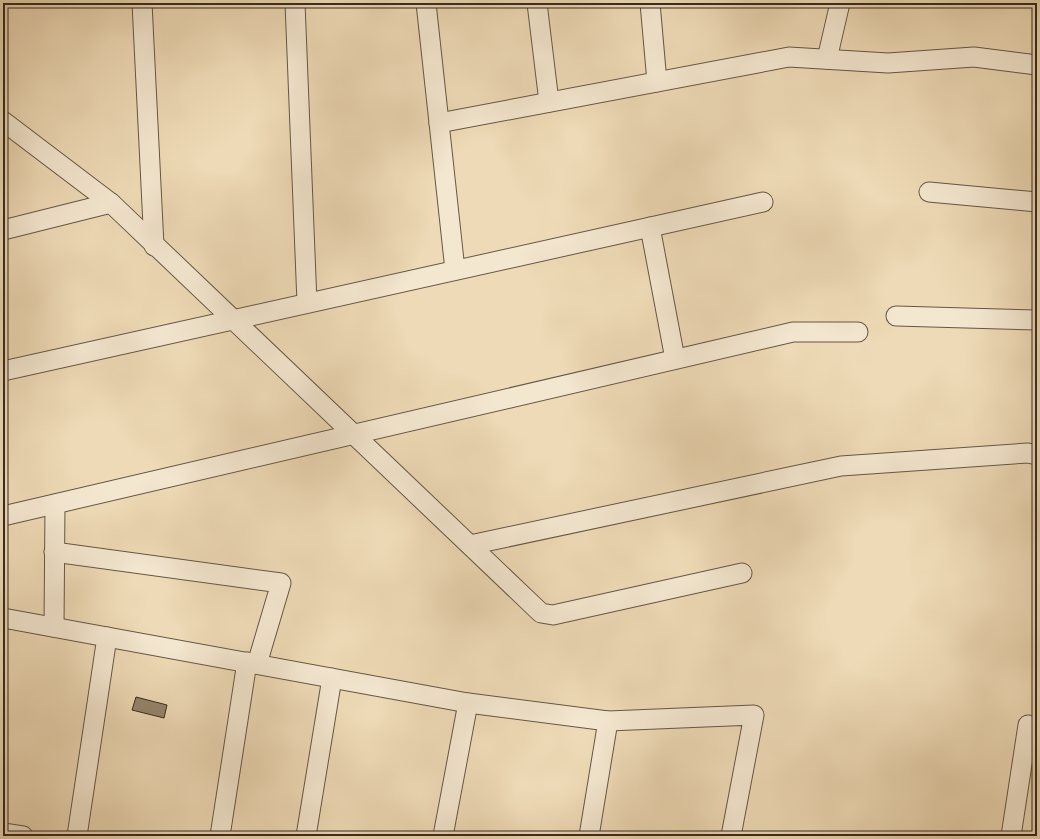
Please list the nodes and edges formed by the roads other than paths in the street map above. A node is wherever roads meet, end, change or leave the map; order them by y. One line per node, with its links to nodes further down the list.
1 (142, 3): 19 (street)
2 (295, 3): 21 (street)
3 (426, 3): 12 (street)
4 (537, 3): 10 (street)
5 (650, 3): 9 (street)
6 (840, 3): 7 (street)
7 (827, 59): 8 (street); 9 (street)
8 (1037, 65)
9 (657, 82): 10 (street)
10 (550, 102): 12 (street)
11 (3, 121): 16 (street)
12 (439, 123): 20 (street)
13 (929, 192): 15 (street)
14 (763, 202): 17 (street)
15 (1037, 202)
16 (111, 203): 18 (street); 19 (street)
17 (650, 227): 20 (street); 26 (street)
18 (3, 230)
19 (154, 246): 24 (street)
20 (455, 270): 21 (street)
21 (307, 303): 24 (street)
22 (896, 316): 23 (street)
23 (1037, 320)
24 (234, 321): 27 (street); 28 (street)
25 (858, 332): 26 (street)
26 (675, 359): 28 (street)
27 (3, 371)
28 (354, 435): 30 (street); 32 (street)
29 (1037, 455): 32 (street)
30 (55, 504): 31 (street); 33 (street)
31 (3, 516)
32 (470, 545): 34 (street)
33 (54, 552): 36 (street); 38 (street)
34 (742, 573)
35 (3, 618): 36 (street)
36 (54, 627): 37 (street)
37 (107, 637): 38 (street); 45 (street)
38 (252, 663): 39 (street); 46 (street)
39 (332, 678): 40 (street); 47 (street)
40 (468, 703): 41 (street); 48 (street)
41 (608, 721): 49 (street); 50 (street)
42 (1028, 725): 51 (street)
43 (3, 833): 44 (street)
44 (23, 836)
45 (76, 836)
46 (220, 836)
47 (306, 836)
48 (443, 836)
49 (589, 836)
50 (731, 836)
51 (1011, 836)

